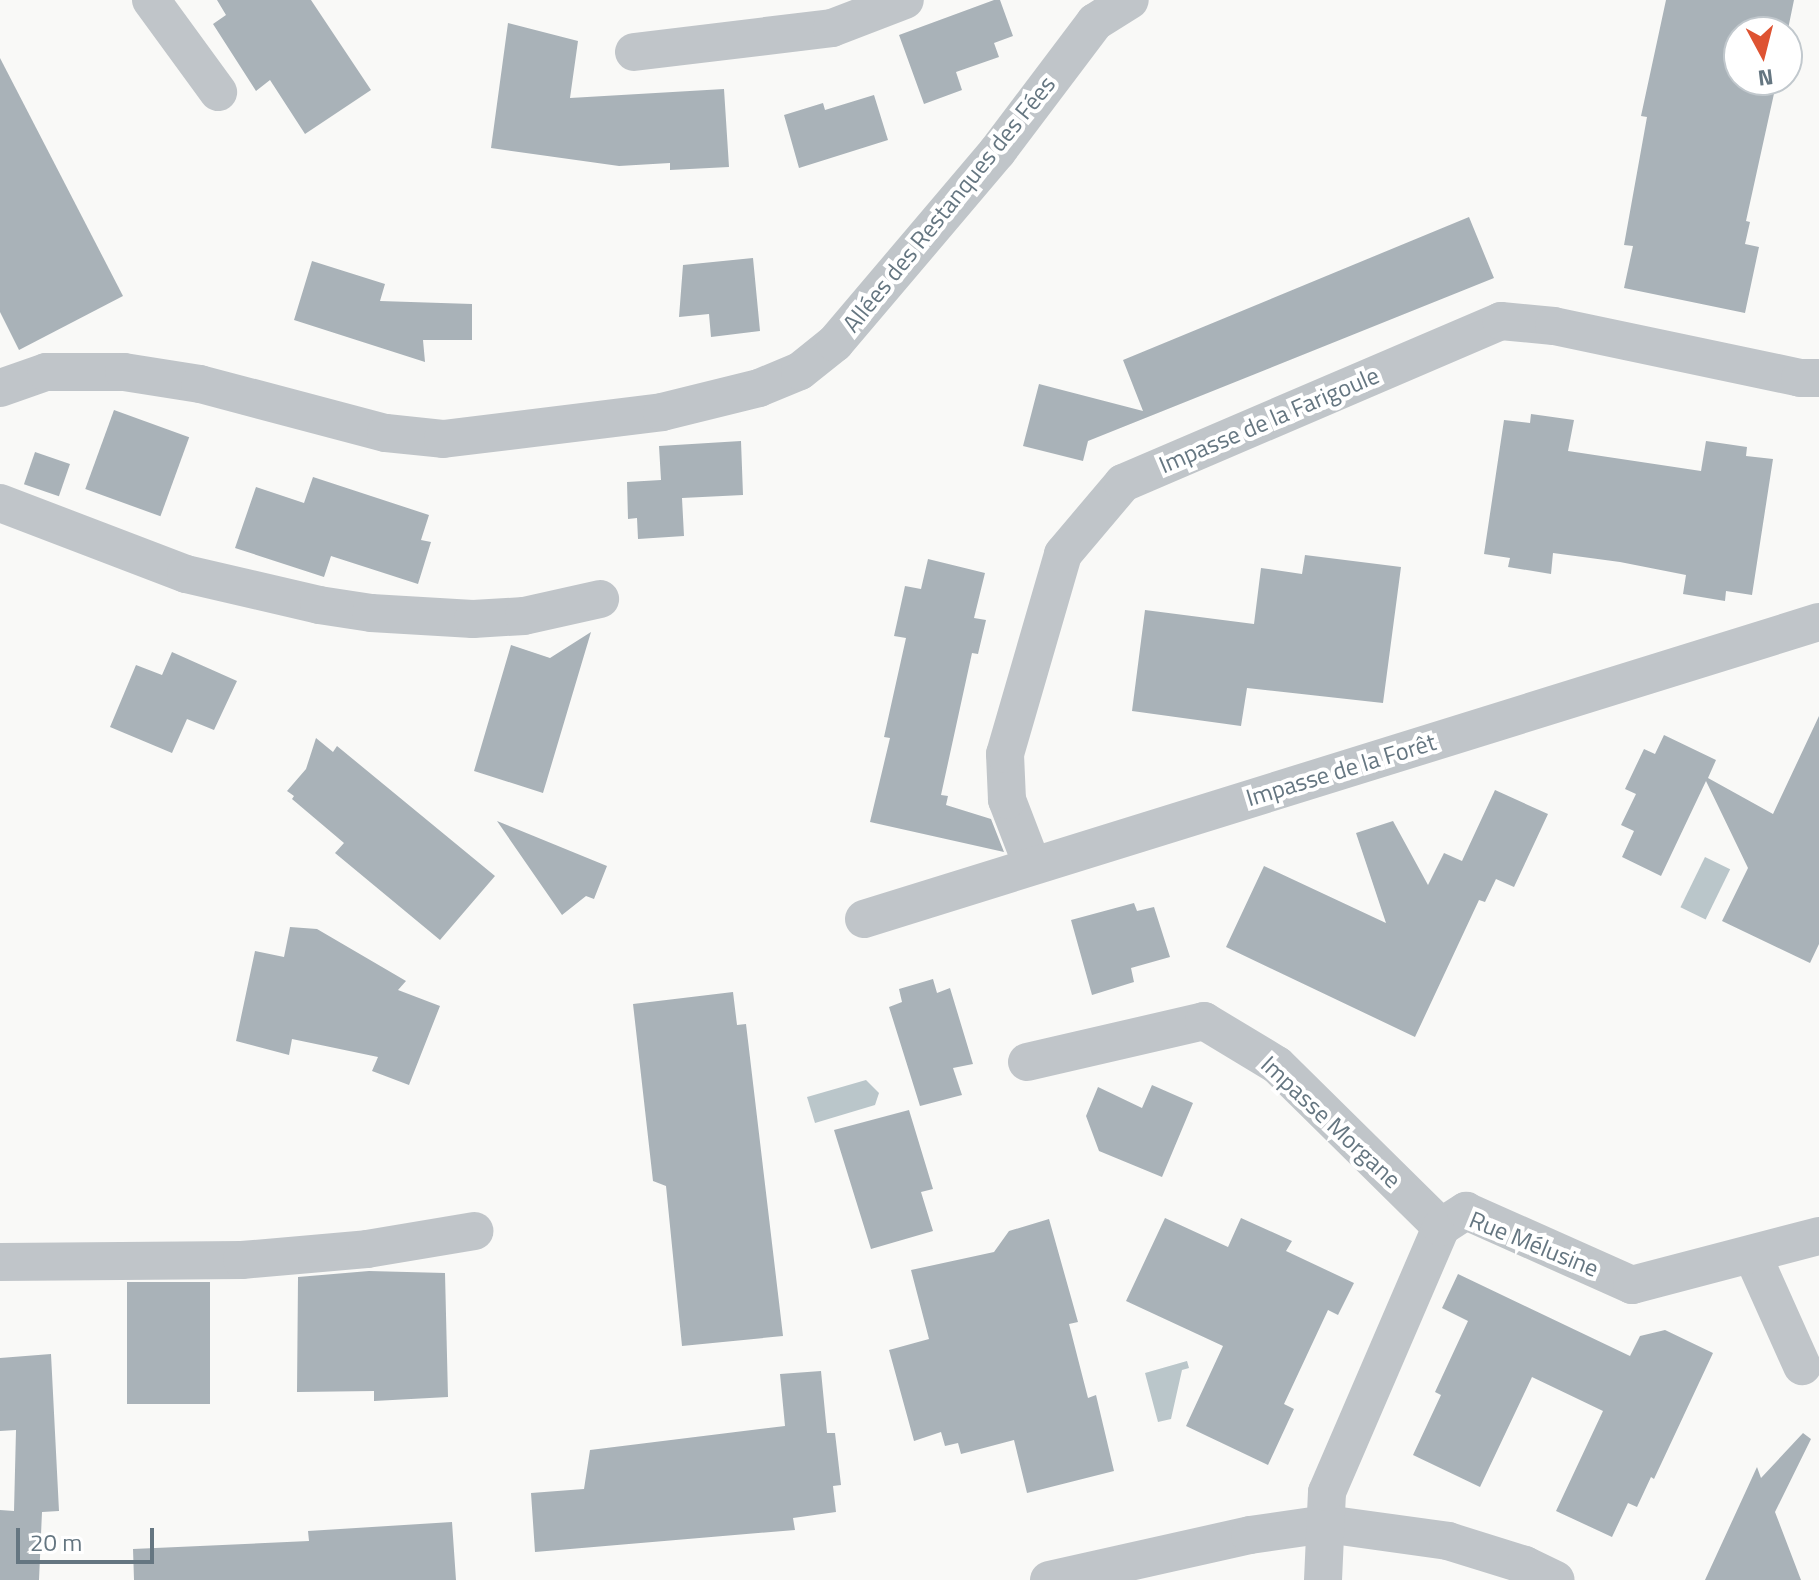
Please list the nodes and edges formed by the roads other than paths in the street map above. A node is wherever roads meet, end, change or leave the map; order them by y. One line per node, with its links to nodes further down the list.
1 (151, 0): 6 (street)
2 (905, 0): 5 (street)
3 (1130, 0): 4 (street, Allées des Restanques des Fées)
4 (1093, 11): 8 (street, Allées des Restanques des Fées)
5 (634, 52)
6 (218, 92)
7 (1819, 378): 12 (street, Impasse de la Farigoule)
8 (0, 388)
9 (0, 503): 10 (street)
10 (600, 599)
11 (1819, 622): 12 (street, Impasse de la Forêt)
12 (1032, 865): 13 (street, Impasse de la Forêt)
13 (864, 919)
14 (1027, 1062): 15 (street, Impasse Morgane)
15 (1441, 1227): 18 (street, Rue Mélusine); 21 (street, Rue Mélusine)
16 (474, 1231): 19 (street)
17 (1819, 1236): 18 (street, Rue Mélusine)
18 (1752, 1254): 20 (street)
19 (0, 1262)
20 (1802, 1366)
21 (1326, 1524): 22 (street); 23 (street, Rue Mélusine); 24 (street)
22 (1049, 1580)
23 (1323, 1580)
24 (1556, 1580)

